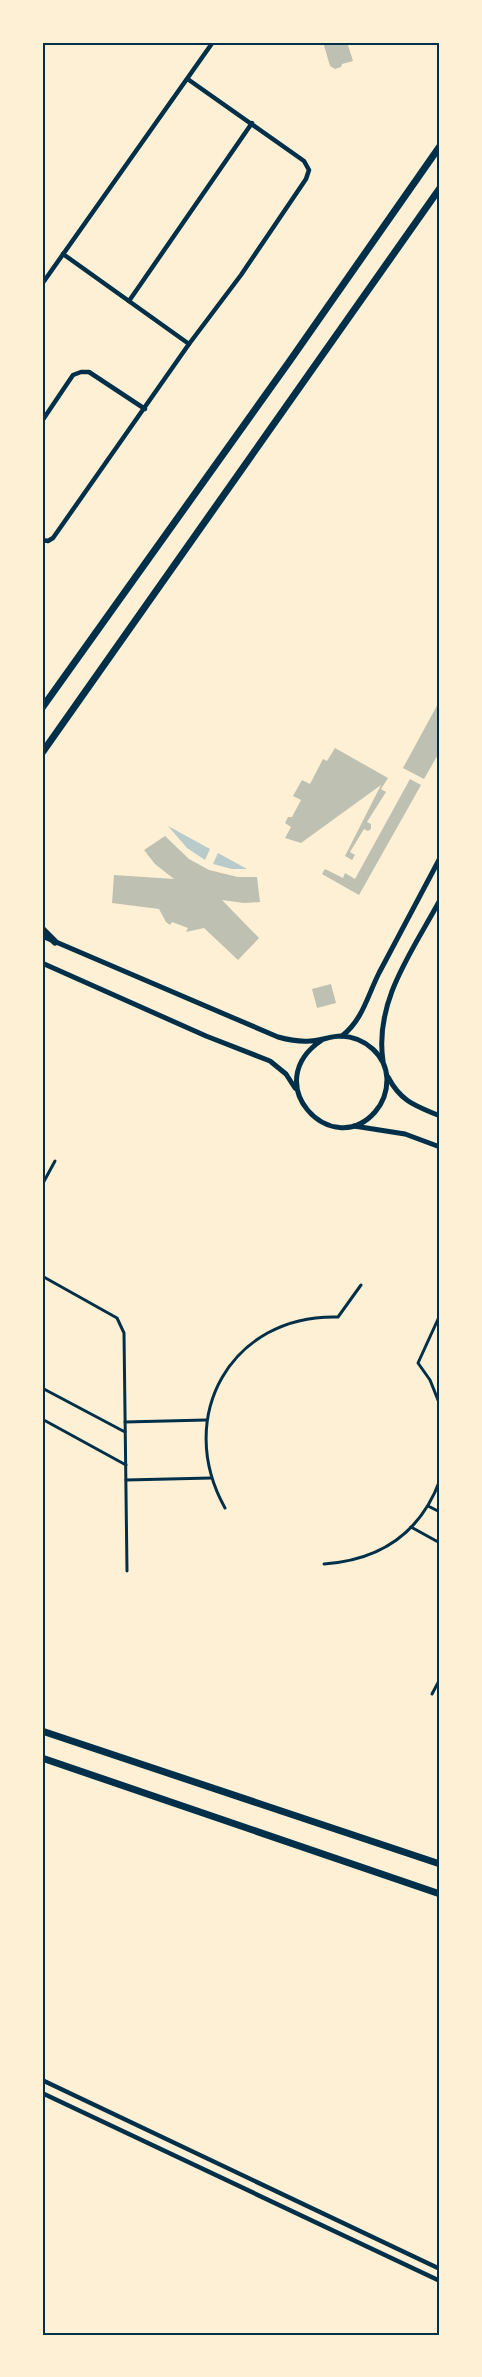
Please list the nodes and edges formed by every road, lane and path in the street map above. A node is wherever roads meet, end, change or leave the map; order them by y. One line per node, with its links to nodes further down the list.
1 (213, 42): 2 (street)
2 (189, 80): 3 (street); 7 (street)
3 (252, 123): 9 (street); 10 (street)
4 (440, 139): 5 (main road)
5 (438, 149): 14 (main road)
6 (440, 188): 15 (main road)
7 (63, 254): 8 (street); 9 (street)
8 (42, 284)
9 (129, 301): 10 (street)
10 (189, 344): 11 (street)
11 (145, 409): 12 (street); 13 (street)
12 (42, 421)
13 (42, 540)
14 (42, 708)
15 (42, 753)
16 (440, 858): 22 (street)
17 (440, 900): 24 (street)
18 (42, 929): 20 (main road)
19 (42, 936): 20 (street)
20 (55, 942): 23 (street)
21 (42, 963): 26 (street)
22 (342, 1036): 23 (street); 24 (street)
23 (322, 1040): 26 (street)
24 (383, 1063): 25 (street)
25 (387, 1074): 27 (street); 28 (street)
26 (297, 1092): 28 (street)
27 (440, 1116)
28 (352, 1126): 29 (street)
29 (440, 1147)
30 (55, 1161): 31 (street)
31 (42, 1185)
32 (42, 1276): 39 (street)
33 (361, 1286): 38 (street)
34 (439, 1317): 36 (street)
35 (42, 1388): 40 (street)
36 (440, 1405)
37 (42, 1419): 41 (street)
38 (207, 1420): 39 (street); 42 (street)
39 (125, 1422): 40 (street)
40 (125, 1432): 41 (street)
41 (126, 1465): 43 (street)
42 (211, 1478): 43 (street); 48 (street)
43 (126, 1480): 53 (street)
44 (440, 1480): 45 (street)
45 (435, 1494): 46 (street); 47 (street)
46 (440, 1496)
47 (428, 1506): 49 (street); 50 (street)
48 (225, 1508)
49 (440, 1512)
50 (411, 1527): 51 (street); 52 (street)
51 (440, 1543)
52 (324, 1564)
53 (127, 1571)
54 (440, 1679): 55 (street)
55 (432, 1694)
56 (42, 1731): 58 (main road)
57 (42, 1758): 59 (main road)
58 (440, 1864)
59 (440, 1894)
60 (42, 2080): 62 (street)
61 (42, 2093): 63 (street)
62 (440, 2269)
63 (440, 2281)

